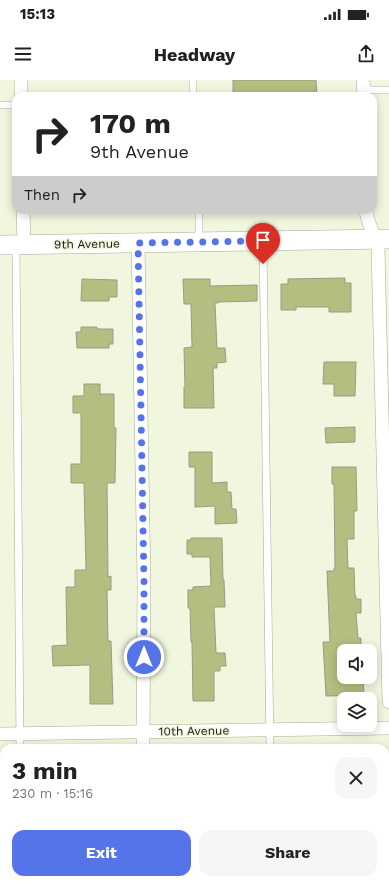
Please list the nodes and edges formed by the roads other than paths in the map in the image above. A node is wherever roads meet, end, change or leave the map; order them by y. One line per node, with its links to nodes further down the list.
1 (21, 80): 5 (street)
2 (193, 80): 6 (lane)
3 (364, 89): 4 (lane)
4 (389, 90)
5 (21, 92)
6 (193, 92)
7 (0, 105): 8 (lane)
8 (12, 105)
9 (22, 214): 16 (street)
10 (199, 214): 14 (lane)
11 (366, 214): 12 (street)
12 (382, 239): 13 (main road, 9th Avenue); 17 (street)
13 (263, 241): 14 (main road, 9th Avenue); 19 (lane)
14 (199, 242): 15 (main road, 9th Avenue)
15 (138, 243): 16 (main road, 9th Avenue); 20 (street)
16 (13, 245): 22 (lane)
17 (389, 702)
18 (389, 728): 19 (street, 10th Avenue)
19 (270, 730): 20 (street, 10th Avenue); 25 (lane)
20 (144, 732): 22 (street, 10th Avenue); 24 (street)
21 (0, 734): 22 (street, 10th Avenue)
22 (20, 734): 23 (lane)
23 (20, 744)
24 (144, 744)
25 (270, 744)

